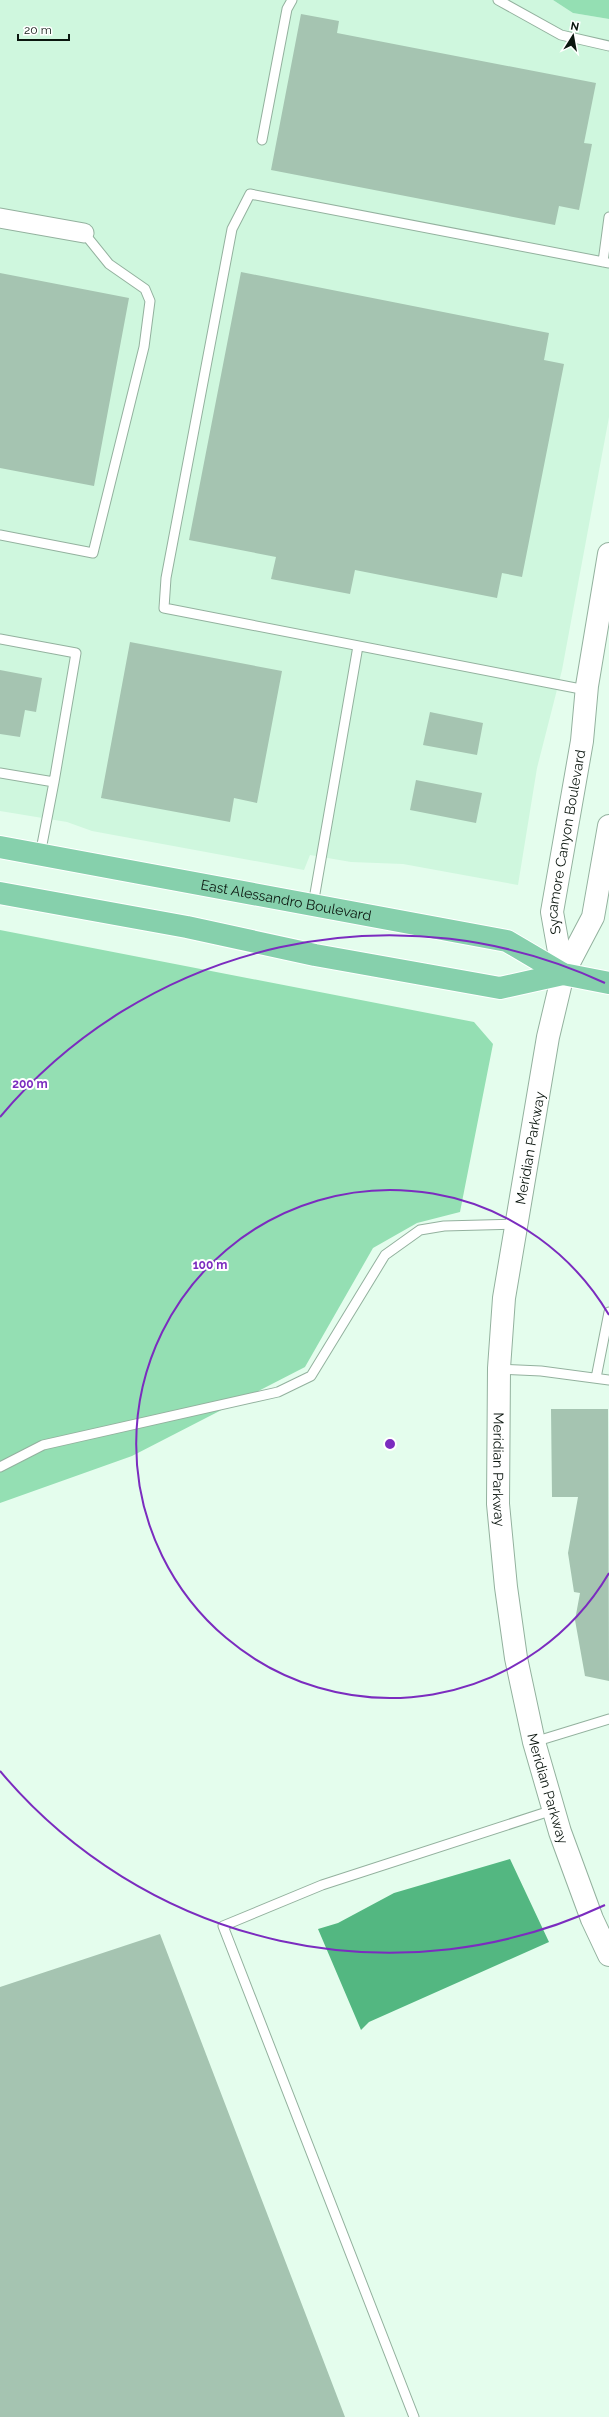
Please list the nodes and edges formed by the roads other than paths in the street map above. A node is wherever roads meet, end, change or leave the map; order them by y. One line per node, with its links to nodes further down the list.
1 (292, 0): 4 (lane)
2 (498, 0): 3 (lane)
3 (609, 46)
4 (262, 140)
5 (609, 217): 8 (lane)
6 (0, 218): 7 (street)
7 (84, 233): 9 (lane)
8 (606, 262): 12 (lane)
9 (0, 535)
10 (609, 554): 13 (main road, Sycamore Canyon Boulevard)
11 (0, 639): 15 (lane)
12 (358, 646): 13 (lane); 20 (lane)
13 (586, 690): 21 (main road, Sycamore Canyon Boulevard)
14 (0, 773): 15 (lane)
15 (54, 782): 18 (lane)
16 (609, 826): 21 (main road, Sycamore Canyon Boulevard)
17 (0, 847): 18 (main road, East Alessandro Boulevard)
18 (40, 855): 20 (main road, East Alessandro Boulevard)
19 (0, 893): 21 (main road, East Alessandro Boulevard)
20 (313, 905): 21 (main road, East Alessandro Boulevard)
21 (563, 974): 22 (main road, East Alessandro Boulevard); 23 (main road, Meridian Parkway)
22 (609, 983)
23 (517, 1224): 25 (main road, Meridian Parkway); 28 (lane)
24 (609, 1312): 26 (lane)
25 (499, 1368): 26 (lane); 30 (main road, Meridian Parkway)
26 (596, 1378): 27 (lane)
27 (609, 1380)
28 (0, 1466)
29 (609, 1718): 30 (lane)
30 (534, 1742): 31 (main road, Meridian Parkway)
31 (554, 1810): 32 (main road, Meridian Parkway); 33 (lane)
32 (609, 1955)
33 (414, 2417)

